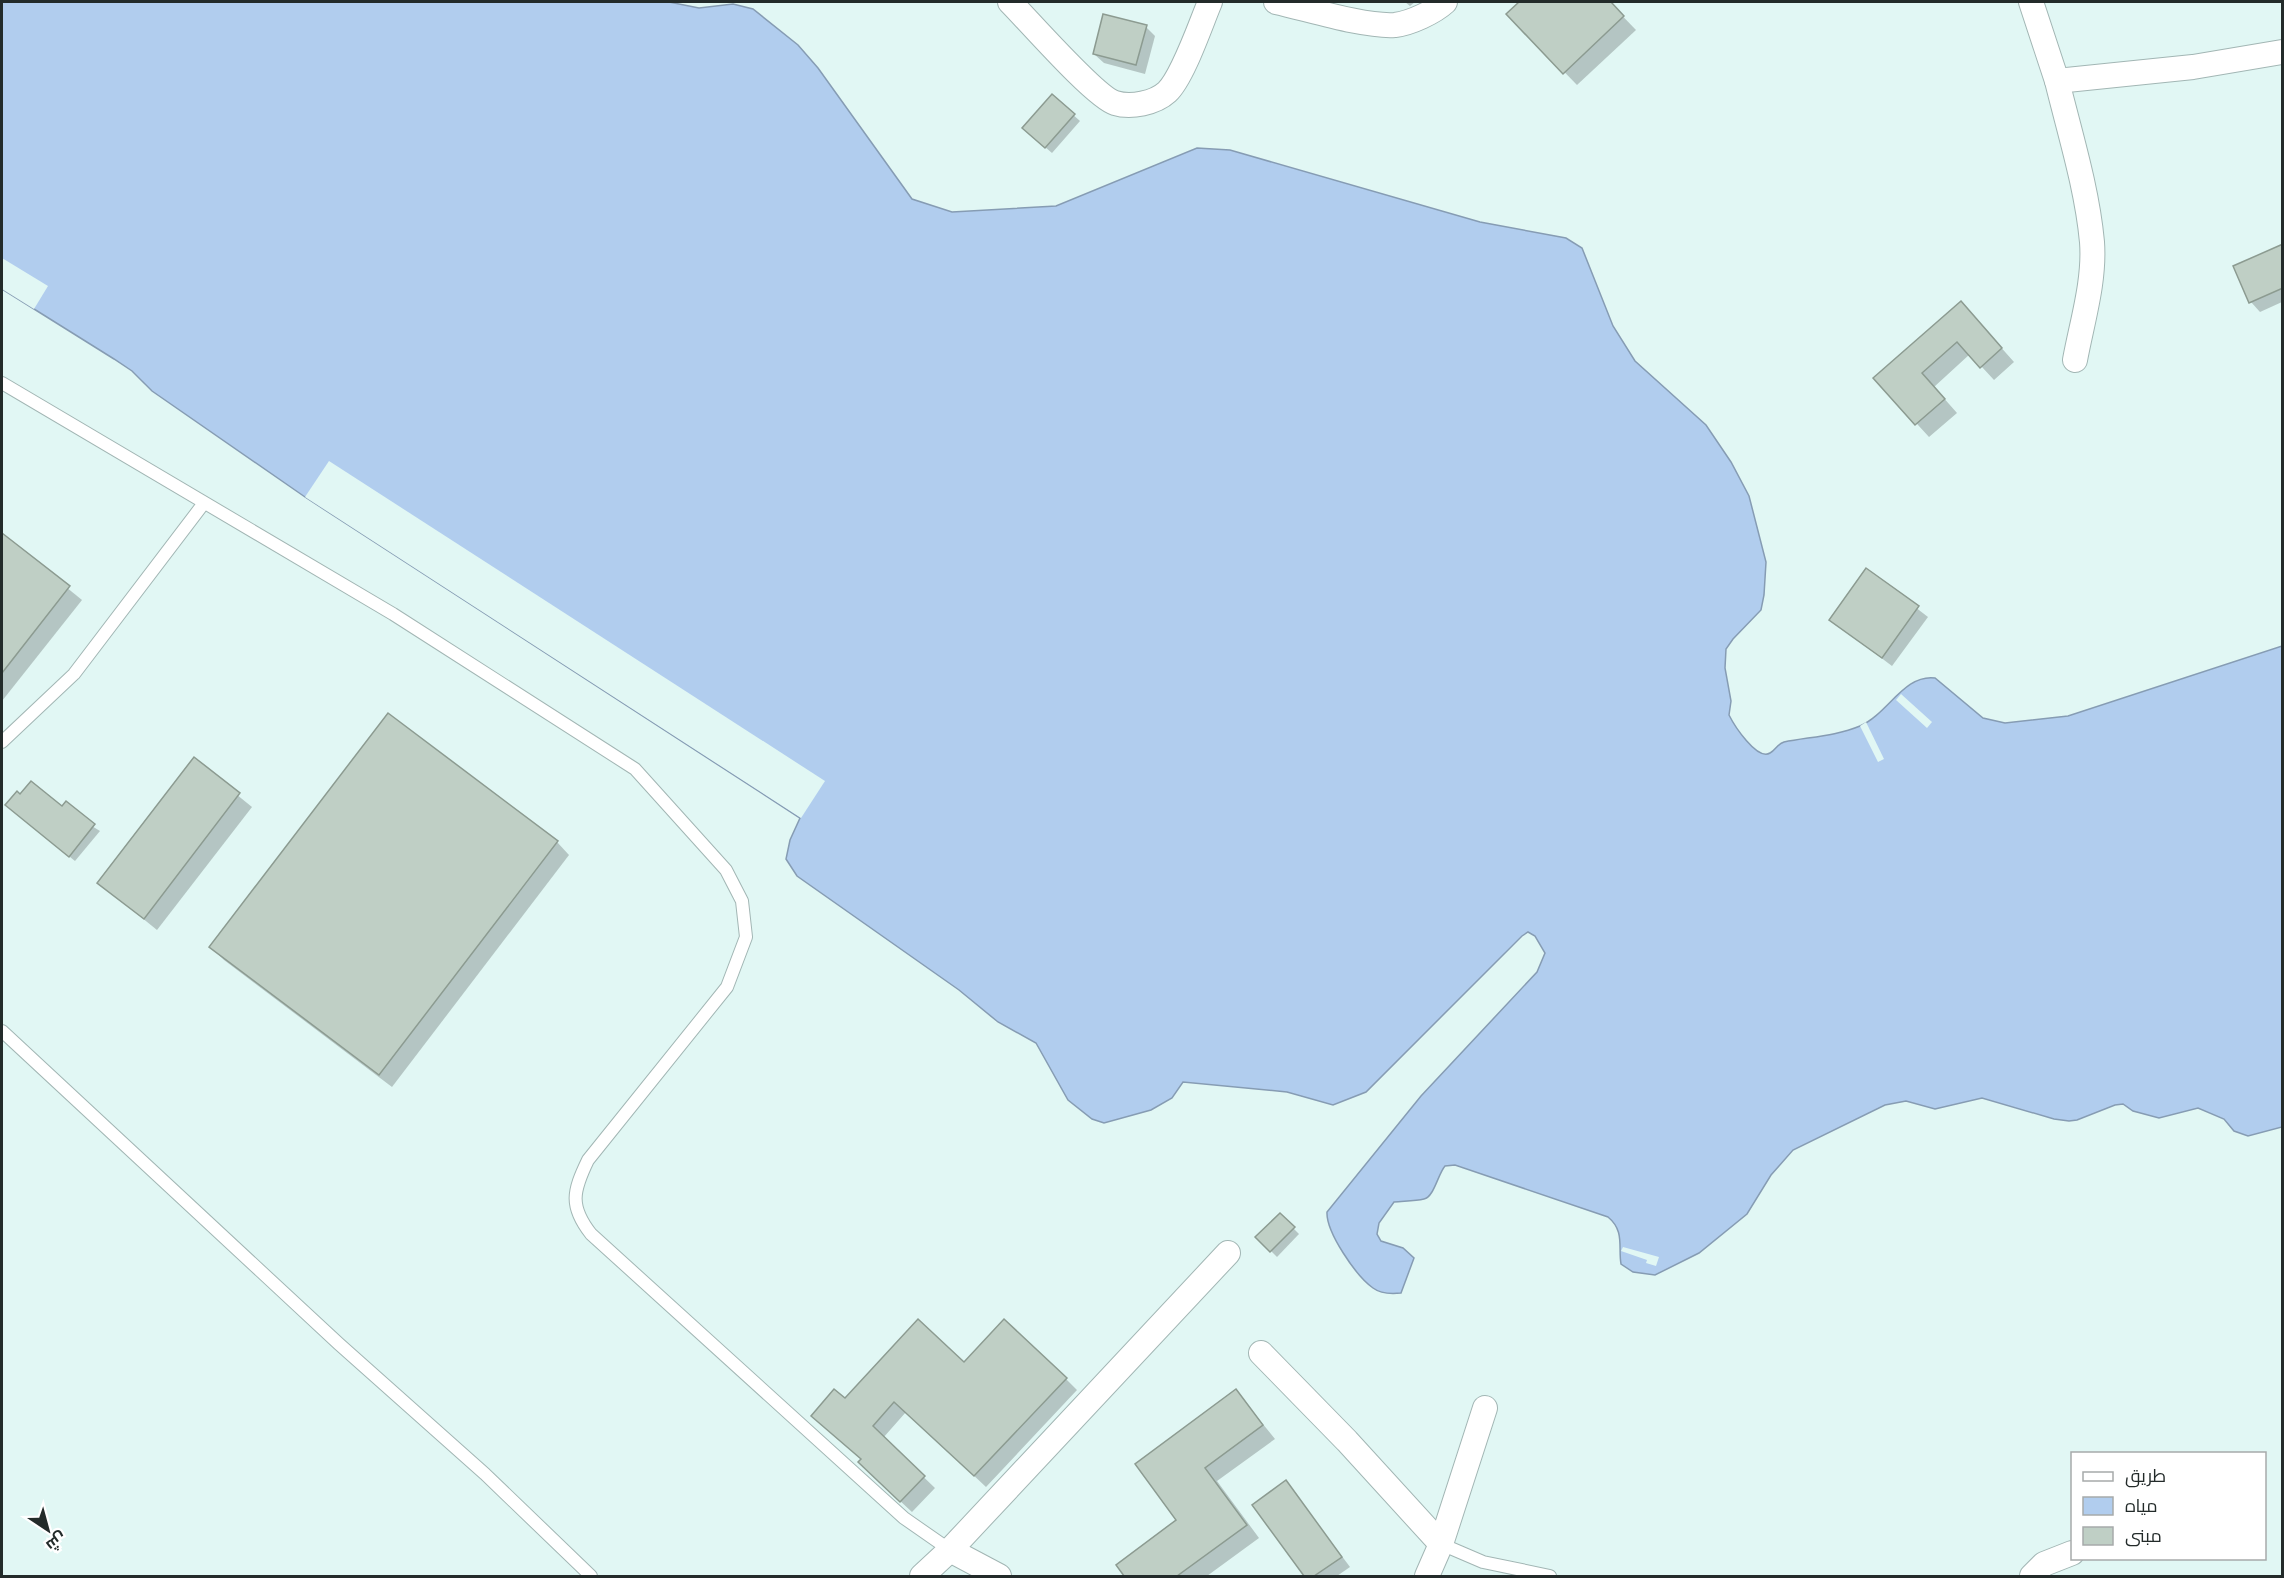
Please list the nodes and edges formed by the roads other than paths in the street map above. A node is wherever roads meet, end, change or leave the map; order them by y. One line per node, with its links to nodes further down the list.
1 (1010, 2): 2 (street)
2 (1210, 2)
3 (1276, 2): 4 (street)
4 (1445, 2)
5 (2031, 2): 7 (street)
6 (2283, 52): 7 (street)
7 (2058, 81): 8 (street)
8 (2075, 360)
9 (2, 383): 10 (lane)
10 (204, 503): 11 (lane); 17 (lane)
11 (2, 742)
12 (2, 1032): 20 (lane)
13 (1228, 1253): 17 (street)
14 (1261, 1353): 16 (street)
15 (1485, 1408): 16 (street)
16 (1441, 1544): 19 (lane); 23 (street)
17 (950, 1550): 21 (street); 22 (street)
18 (2071, 1554): 25 (street)
19 (1516, 1573): 24 (lane)
20 (591, 1576)
21 (922, 1576)
22 (999, 1576)
23 (1427, 1576)
24 (1550, 1576)
25 (2032, 1576)

